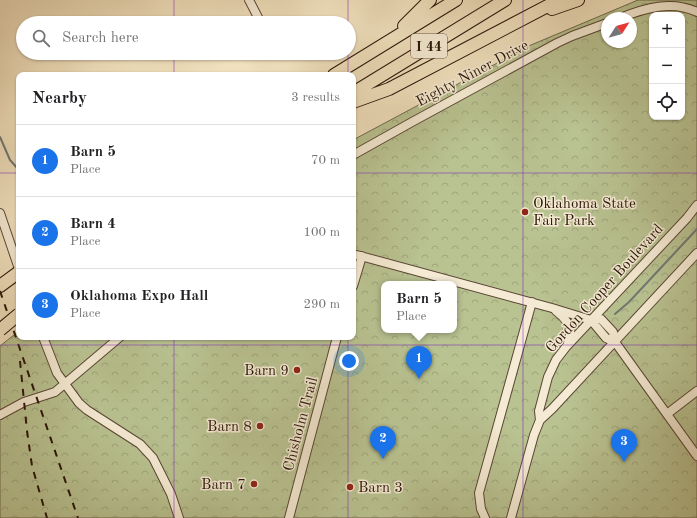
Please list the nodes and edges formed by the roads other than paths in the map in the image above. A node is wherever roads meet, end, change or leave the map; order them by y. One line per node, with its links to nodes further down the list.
1 (249, 0): 10 (street)
2 (430, 0): 12 (highway)
3 (456, 0): 12 (highway, I 44)
4 (505, 0): 14 (highway, I 44)
5 (559, 0): 9 (highway)
6 (578, 0): 9 (highway)
7 (637, 12): 8 (street)
8 (697, 12)
9 (532, 14): 15 (highway)
10 (257, 16)
11 (601, 25): 16 (street, Eighty Niner Drive)
12 (393, 38): 13 (highway, I 44)
13 (339, 72)
14 (356, 91)
15 (356, 101)
16 (356, 153)
17 (697, 205): 31 (street, Gordon Cooper Boulevard)
18 (0, 213): 22 (street)
19 (697, 252): 36 (street, Gordon Cooper Boulevard)
20 (356, 255): 21 (street)
21 (362, 256): 24 (street); 25 (street)
22 (16, 261)
23 (16, 273): 27 (highway)
24 (356, 276)
25 (454, 281)
26 (457, 282): 28 (street)
27 (0, 286)
28 (532, 302): 29 (street); 46 (street, Gordon Cooper Boulevard)
29 (552, 308): 31 (street); 37 (street)
30 (16, 317): 32 (highway, bridge)
31 (591, 320): 36 (street); 37 (street, Gordon Cooper Boulevard)
32 (0, 330)
33 (44, 340): 38 (street)
34 (117, 340): 38 (street)
35 (336, 340): 45 (street, Chisholm Trail)
36 (614, 342): 40 (street); 42 (street, Gordon Cooper Boulevard)
37 (566, 347): 42 (street, Gordon Cooper Boulevard)
38 (65, 385): 41 (street); 44 (street)
39 (697, 391): 40 (street)
40 (667, 414): 43 (street)
41 (0, 415)
42 (540, 420): 47 (street, Gordon Cooper Boulevard)
43 (697, 456)
44 (179, 518)
45 (289, 518)
46 (486, 518)
47 (511, 518)

